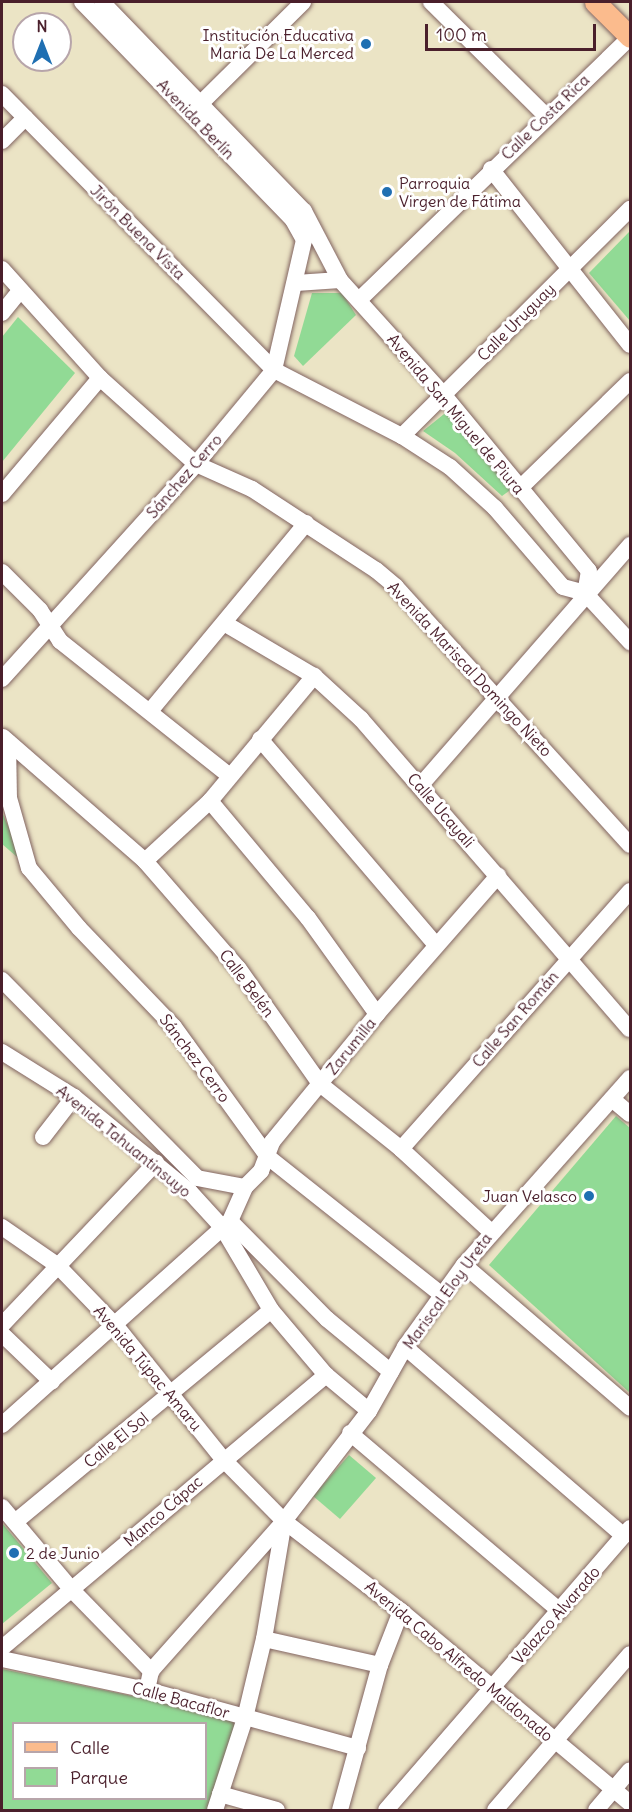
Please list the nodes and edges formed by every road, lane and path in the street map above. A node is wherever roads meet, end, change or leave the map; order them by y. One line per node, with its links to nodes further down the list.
1 (82, 2): 10 (street, Avenida Berlín)
2 (102, 2): 10 (street, Avenida Berlín)
3 (278, 2): 7 (street)
4 (303, 2): 7 (street)
5 (431, 2): 11 (street)
6 (595, 2): 8 (main road)
7 (291, 14): 10 (street)
8 (630, 37): 11 (street, Calle Costa Rica)
9 (2, 94): 12 (street, Jirón Buena Vista)
10 (196, 109): 16 (street, Avenida Berlín)
11 (546, 116): 14 (street, Calle Costa Rica)
12 (25, 118): 13 (street); 25 (street, Jirón Buena Vista)
13 (2, 141)
14 (491, 169): 17 (street); 22 (street, Calle Costa Rica)
15 (630, 210): 17 (street, Calle Uruguay)
16 (311, 237): 19 (street, Avenida San Miguel de Piura); 20 (street, Sánchez Cerro)
17 (572, 267): 24 (street); 28 (street, Calle Uruguay)
18 (2, 269): 21 (street, Avenida Mariscal Domingo Nieto)
19 (340, 280): 20 (street); 22 (street, Avenida San Miguel de Piura)
20 (296, 283): 25 (street, Sánchez Cerro)
21 (20, 291): 23 (street); 26 (street, Avenida Mariscal Domingo Nieto)
22 (358, 300): 28 (street, Avenida San Miguel de Piura)
23 (2, 313)
24 (630, 345)
25 (274, 370): 29 (street, Avenida San Miguel de Piura); 30 (street, Sánchez Cerro)
26 (99, 378): 30 (street, Avenida Mariscal Domingo Nieto); 32 (street)
27 (630, 381): 31 (street)
28 (443, 394): 29 (street, Calle Uruguay); 31 (street, Avenida San Miguel de Piura)
29 (402, 436): 36 (street, Avenida San Miguel de Piura)
30 (196, 465): 33 (street, Avenida Mariscal Domingo Nieto); 38 (street, Sánchez Cerro)
31 (519, 489): 36 (street, Avenida San Miguel de Piura)
32 (2, 494)
33 (306, 523): 37 (street); 42 (street, Avenida Mariscal Domingo Nieto)
34 (630, 545): 36 (street)
35 (2, 572): 38 (street)
36 (585, 593): 39 (street, Avenida San Miguel de Piura); 42 (street)
37 (224, 623): 40 (street, Calle Ucayali); 43 (street)
38 (50, 626): 41 (street, Sánchez Cerro); 43 (street)
39 (630, 642)
40 (314, 676): 45 (street); 47 (street, Calle Ucayali)
41 (2, 680)
42 (500, 698): 47 (street); 49 (street, Avenida Mariscal Domingo Nieto)
43 (151, 710): 46 (street)
44 (5, 739): 50 (street, Calle Belén); 66 (street, Sánchez Cerro)
45 (260, 739): 46 (street); 53 (street)
46 (230, 776): 48 (street)
47 (420, 786): 51 (street, Calle Ucayali)
48 (210, 801): 50 (street); 56 (street)
49 (630, 845)
50 (145, 861): 60 (street, Calle Belén)
51 (498, 876): 53 (street, Zarumilla); 54 (street, Calle Ucayali)
52 (630, 891): 54 (street, Calle San Román)
53 (436, 945): 56 (street, Zarumilla)
54 (569, 958): 57 (street, Calle Ucayali); 65 (street, Calle San Román)
55 (2, 980): 68 (street)
56 (377, 1014): 60 (street, Zarumilla)
57 (630, 1029)
58 (2, 1053): 61 (street, Avenida Tahuantinsuyo)
59 (630, 1078): 62 (street, Mariscal Eloy Ureta)
60 (320, 1084): 65 (street, Calle Belén); 66 (street, Zarumilla)
61 (74, 1097): 64 (street); 67 (street, Avenida Tahuantinsuyo)
62 (612, 1099): 63 (street); 72 (street, Mariscal Eloy Ureta)
63 (630, 1114)
64 (43, 1137)
65 (401, 1149): 72 (street, Calle Belén)
66 (268, 1157): 69 (street, Zarumilla); 75 (street, Sánchez Cerro)
67 (156, 1163): 68 (street, Avenida Tahuantinsuyo); 73 (street)
68 (193, 1185): 69 (street); 70 (street, Avenida Tahuantinsuyo)
69 (245, 1187): 70 (street, Zarumilla)
70 (226, 1224): 76 (street, Avenida Tahuantinsuyo); 78 (street); 81 (street)
71 (2, 1227): 73 (street, Avenida Túpac Amaru)
72 (491, 1232): 74 (street, Mariscal Eloy Ureta)
73 (57, 1265): 77 (street); 78 (street, Avenida Túpac Amaru)
74 (464, 1265): 75 (street, Mariscal Eloy Ureta); 85 (street)
75 (442, 1295): 80 (street, Mariscal Eloy Ureta)
76 (271, 1310): 82 (street, Avenida Tahuantinsuyo); 84 (street, Calle El Sol)
77 (2, 1325)
78 (116, 1326): 83 (street); 84 (street, Avenida Túpac Amaru)
79 (2, 1334): 83 (street)
80 (405, 1347): 81 (street, Mariscal Eloy Ureta); 93 (street)
81 (392, 1372): 86 (street, Mariscal Eloy Ureta)
82 (326, 1375): 86 (street, Avenida Tahuantinsuyo); 89 (street, Manco Cápac)
83 (52, 1382): 87 (street)
84 (171, 1395): 89 (street, Avenida Túpac Amaru); 92 (street, Calle El Sol)
85 (630, 1408)
86 (369, 1411): 88 (street, Mariscal Eloy Ureta)
87 (2, 1425)
88 (350, 1433): 91 (street, Mariscal Eloy Ureta); 96 (street)
89 (223, 1459): 91 (street, Avenida Túpac Amaru); 94 (street, Manco Cápac)
90 (2, 1507): 92 (street)
91 (284, 1521): 95 (street, Avenida Cabo Alfredo Maldonado); 97 (street); 102 (street, Mariscal Eloy Ureta)
92 (15, 1522): 94 (street)
93 (627, 1532): 96 (street, Velazco Alvarado)
94 (71, 1589): 98 (street, Manco Cápac); 102 (street)
95 (401, 1611): 101 (street); 103 (street, Avenida Cabo Alfredo Maldonado)
96 (560, 1611): 103 (street, Velazco Alvarado)
97 (264, 1639): 101 (street); 105 (street)
98 (2, 1648)
99 (630, 1654): 106 (street)
100 (2, 1659): 104 (street, Calle Bacaflor)
101 (380, 1665): 107 (street)
102 (151, 1671): 104 (street)
103 (493, 1688): 106 (street, Avenida Cabo Alfredo Maldonado); 115 (street, Velazco Alvarado)
104 (147, 1690): 105 (street, Calle Bacaflor)
105 (245, 1718): 107 (street, Calle Bacaflor); 110 (street)
106 (556, 1741): 109 (street, Avenida Cabo Alfredo Maldonado); 116 (street)
107 (358, 1748): 114 (street)
108 (630, 1770): 109 (street)
109 (614, 1789): 111 (street, Avenida Cabo Alfredo Maldonado); 117 (street)
110 (220, 1794): 112 (street); 113 (street)
111 (630, 1803)
112 (215, 1810)
113 (277, 1810)
114 (340, 1810)
115 (386, 1810)
116 (495, 1810)
117 (596, 1810)

